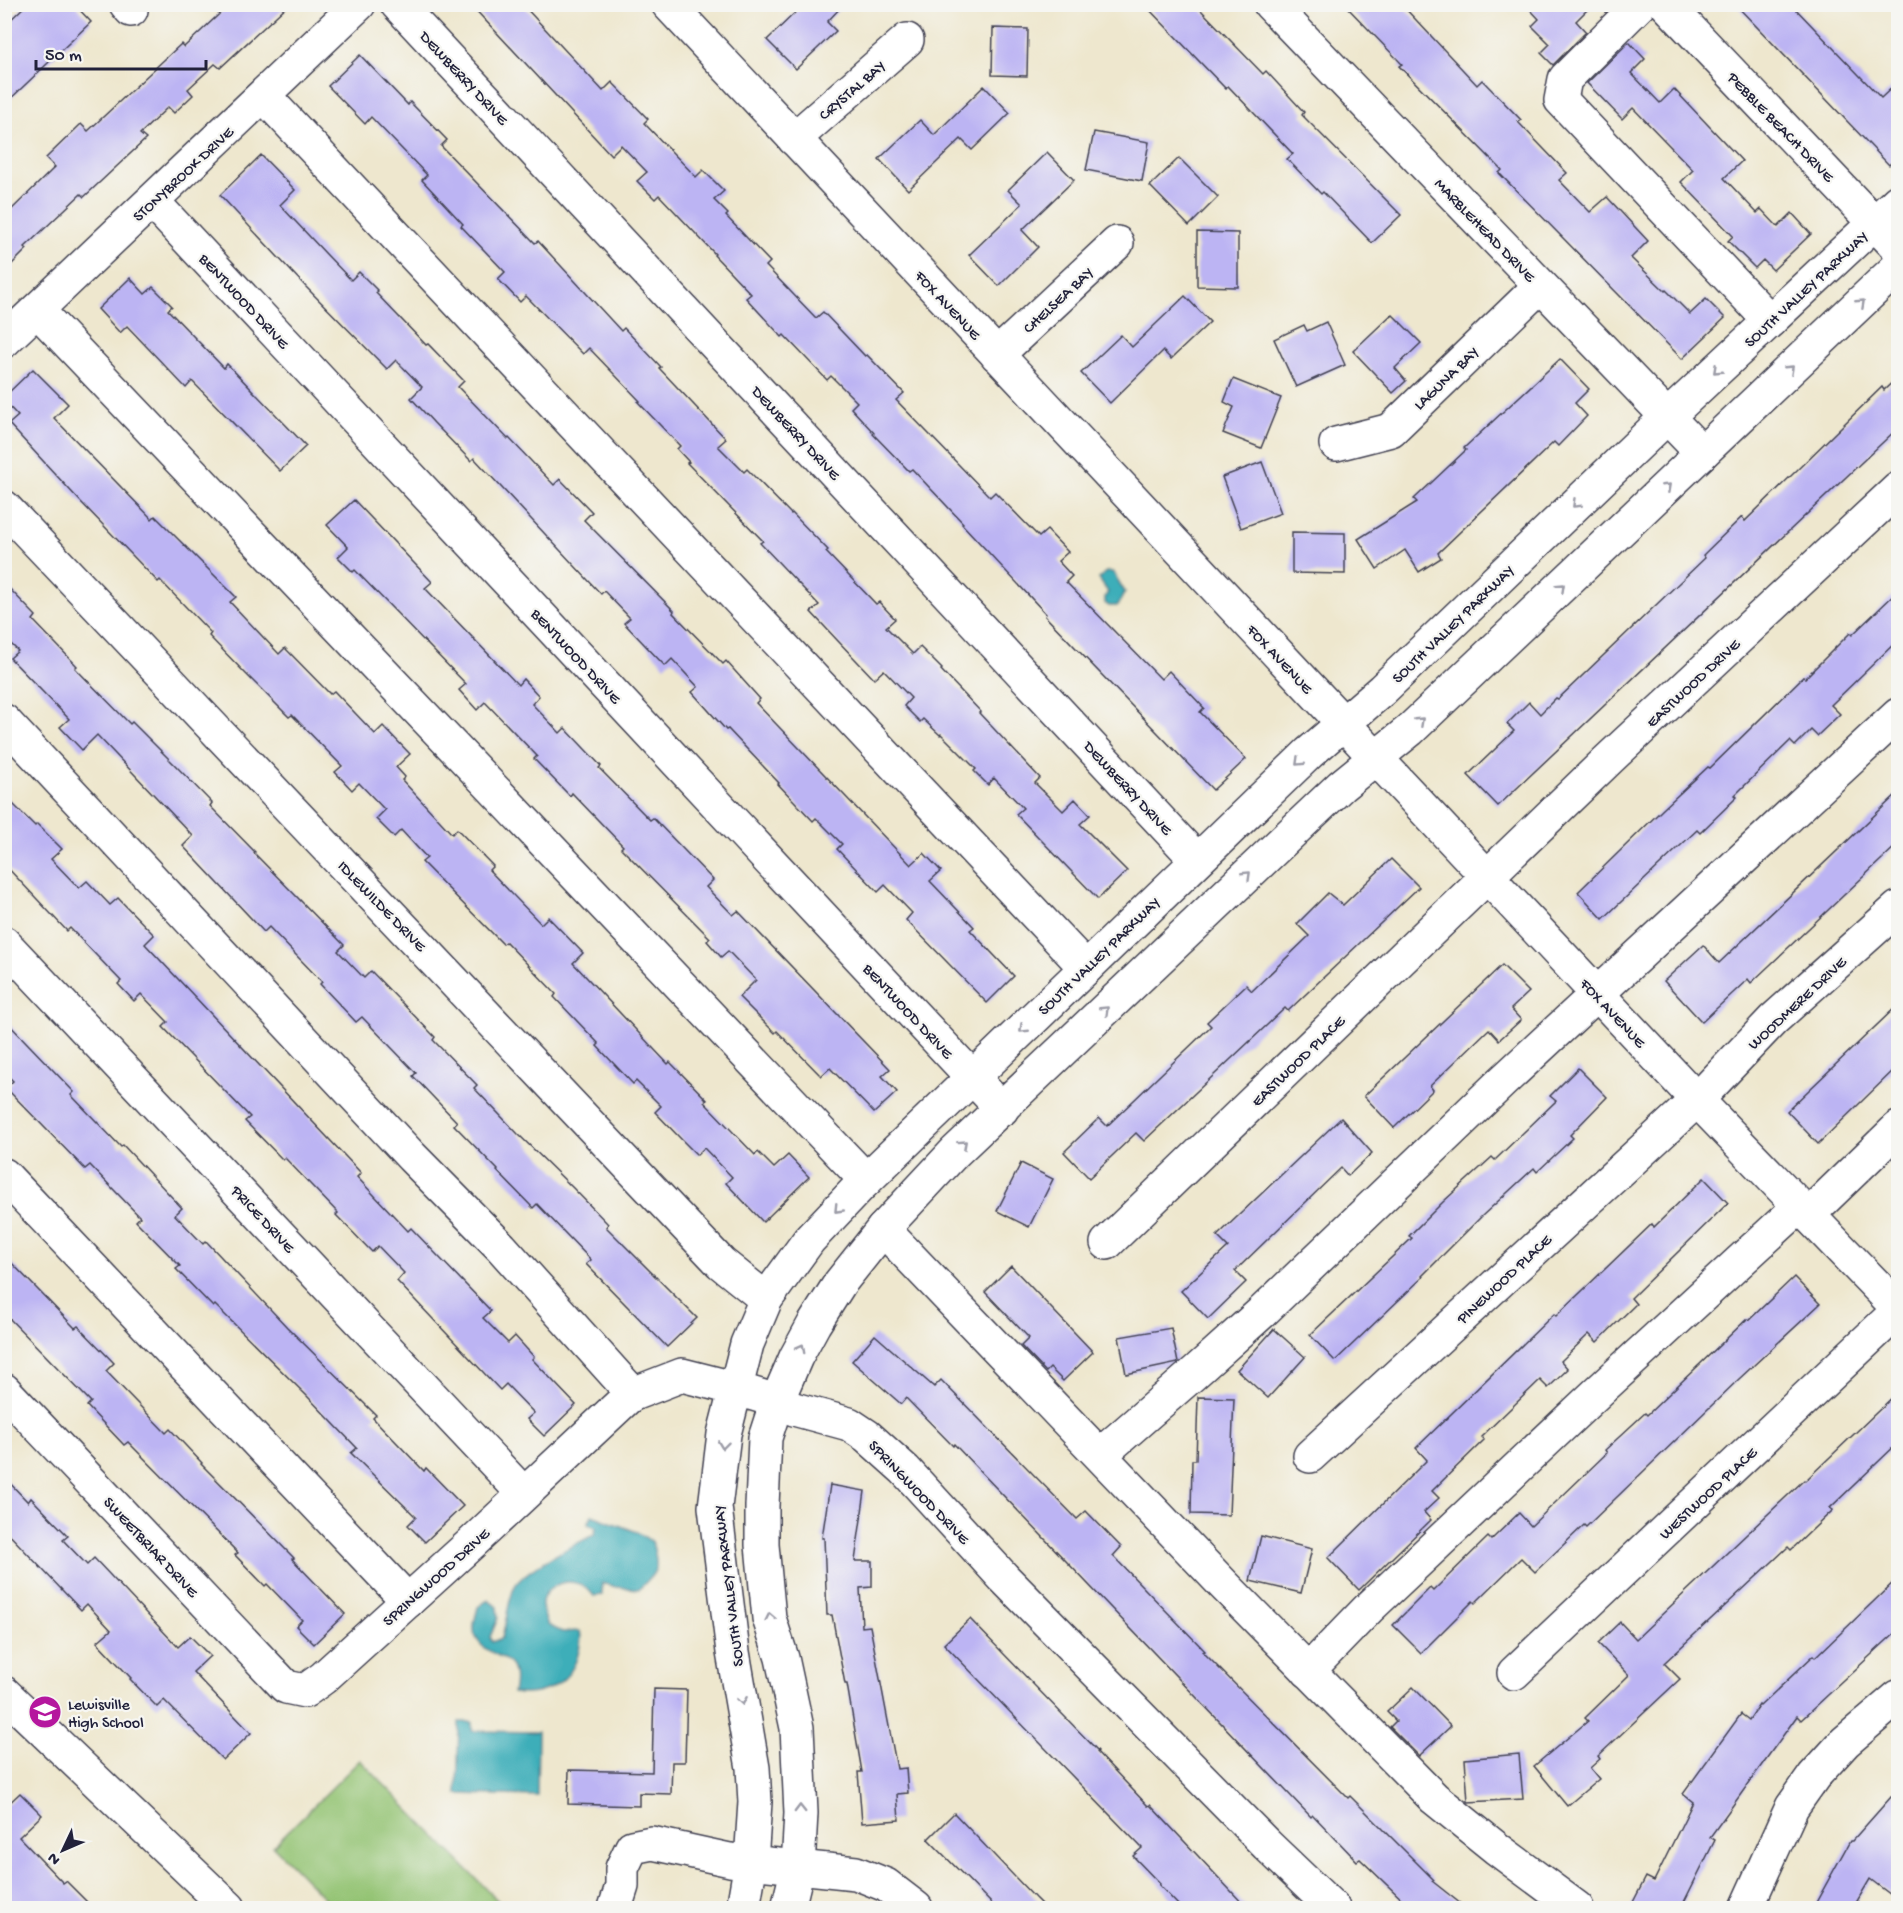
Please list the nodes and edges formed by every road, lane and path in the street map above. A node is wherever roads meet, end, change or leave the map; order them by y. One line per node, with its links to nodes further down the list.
1 (358, 4): 8 (street, STONYBROOK DRIVE)
2 (397, 4): 30 (street, DEWBERRY DRIVE)
3 (668, 4): 9 (street, FOX AVENUE)
4 (1270, 4): 16 (street, MARBLEHEAD DRIVE)
5 (1640, 4): 18 (street)
6 (1665, 4): 12 (street, PEBBLE BEACH DRIVE)
7 (908, 40): 9 (street, CRYSTAL BAY)
8 (264, 96): 10 (street, STONYBROOK DRIVE); 34 (street)
9 (795, 139): 20 (street, FOX AVENUE)
10 (152, 201): 17 (street, STONYBROOK DRIVE); 36 (street, BENTWOOD DRIVE)
11 (1899, 201): 12 (street, SOUTH VALLEY PARKWAY)
12 (1875, 223): 14 (street, PEBBLE BEACH DRIVE); 18 (street, SOUTH VALLEY PARKWAY)
13 (1117, 243): 20 (street, CHELSEA BAY)
14 (1899, 248)
15 (1899, 267): 23 (street, one-way to 15)
16 (1540, 286): 21 (street, MARBLEHEAD DRIVE); 22 (street, LAGUNA BAY)
17 (37, 310): 19 (street, STONYBROOK DRIVE); 41 (street)
18 (1770, 321): 21 (street, SOUTH VALLEY PARKWAY, one-way to 21)
19 (4, 341)
20 (997, 355): 28 (street, FOX AVENUE)
21 (1667, 417): 23 (street, MARBLEHEAD DRIVE); 28 (street, SOUTH VALLEY PARKWAY, one-way to 28)
22 (1336, 444)
23 (1702, 453): 29 (street, one-way to 23)
24 (1899, 489): 31 (street, EASTWOOD DRIVE)
25 (4, 507): 45 (street, IDLEWILDE DRIVE)
26 (1899, 715): 35 (street)
27 (4, 721): 49 (street)
28 (1343, 724): 29 (street, FOX AVENUE); 30 (street, SOUTH VALLEY PARKWAY, one-way to 30)
29 (1375, 758): 31 (street, FOX AVENUE); 38 (street, one-way to 29)
30 (1197, 860): 34 (street, SOUTH VALLEY PARKWAY)
31 (1487, 877): 35 (street, FOX AVENUE); 44 (street, EASTWOOD PLACE)
32 (1899, 908): 37 (street, WOODMERE DRIVE)
33 (4, 944): 53 (street, PRICE DRIVE)
34 (1086, 968): 36 (street, SOUTH VALLEY PARKWAY, one-way to 36)
35 (1597, 994): 37 (street, FOX AVENUE); 51 (street)
36 (972, 1078): 38 (street, BENTWOOD DRIVE); 41 (street, SOUTH VALLEY PARKWAY)
37 (1697, 1100): 42 (street, FOX AVENUE); 52 (street, PINEWOOD PLACE)
38 (1002, 1109): 43 (street, one-way to 38)
39 (1899, 1128): 42 (street)
40 (4, 1175): 54 (street)
41 (866, 1180): 45 (street, SOUTH VALLEY PARKWAY, one-way to 45)
42 (1804, 1210): 46 (street, FOX AVENUE); 55 (street)
43 (883, 1229): 50 (street, one-way to 43); 51 (street)
44 (1107, 1243)
45 (766, 1299): 47 (street, SOUTH VALLEY PARKWAY)
46 (1899, 1310): 56 (street, WESTWOOD PLACE)
47 (737, 1389): 49 (street, SPRINGWOOD DRIVE); 50 (street, SPRINGWOOD DRIVE); 60 (street, SOUTH VALLEY PARKWAY, one-way to 60)
48 (4, 1390): 57 (street, SWEETBRIAR DRIVE)
49 (633, 1394): 53 (street, SPRINGWOOD DRIVE)
50 (777, 1401): 61 (street, one-way to 50); 67 (street, SPRINGWOOD DRIVE)
51 (1100, 1455): 55 (street)
52 (1310, 1456)
53 (523, 1493): 54 (street, SPRINGWOOD DRIVE)
54 (408, 1601): 57 (street, SPRINGWOOD DRIVE)
55 (1308, 1671): 68 (street)
56 (1514, 1673)
57 (305, 1691)
58 (4, 1693): 62 (street)
59 (1899, 1697): 69 (street)
60 (751, 1862): 61 (street); 63 (street); 64 (street, SOUTH VALLEY PARKWAY)
61 (798, 1867): 65 (street); 66 (street)
62 (229, 1908)
63 (615, 1908)
64 (743, 1908)
65 (788, 1908)
66 (916, 1908)
67 (1333, 1908)
68 (1577, 1908)
69 (1746, 1908)

